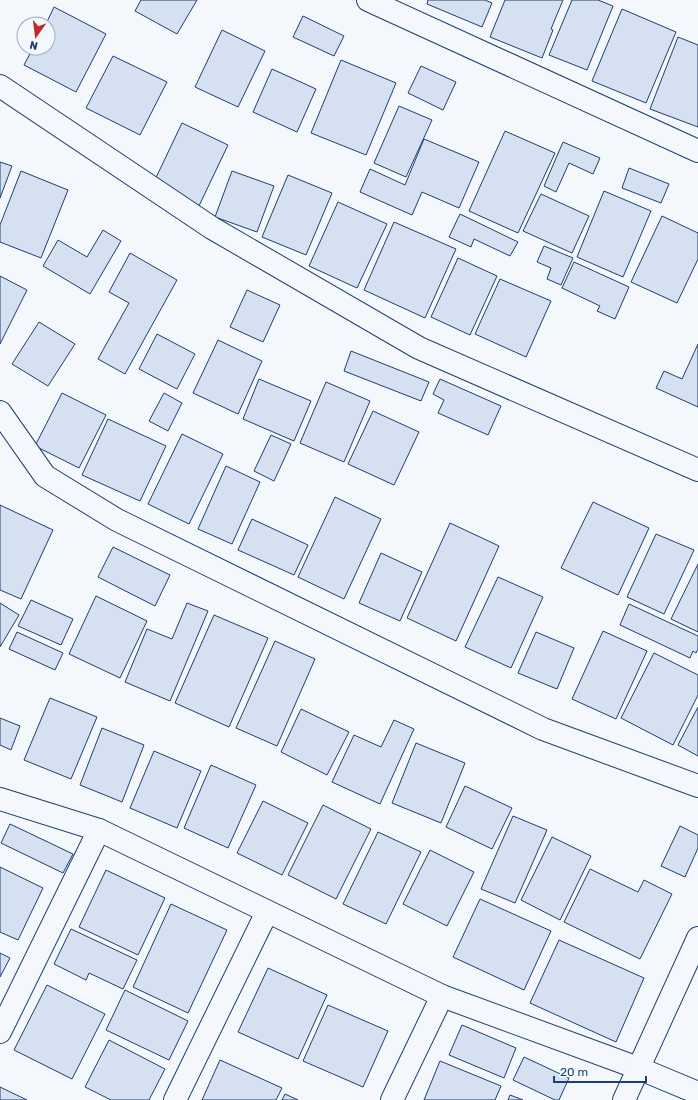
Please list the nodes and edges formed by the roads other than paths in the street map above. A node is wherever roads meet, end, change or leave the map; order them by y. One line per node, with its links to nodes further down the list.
1 (368, 0): 3 (street)
2 (0, 86): 5 (street)
3 (698, 151)
4 (0, 412): 6 (street)
5 (698, 470)
6 (698, 786)
7 (0, 801): 8 (street)
8 (99, 830): 9 (street); 12 (street)
9 (267, 912): 11 (street); 15 (street)
10 (698, 938): 13 (street)
11 (442, 996): 13 (street); 16 (street)
12 (0, 1032)
13 (638, 1068): 14 (street); 17 (street)
14 (698, 1093)
15 (175, 1100)
16 (392, 1100)
17 (624, 1100)

